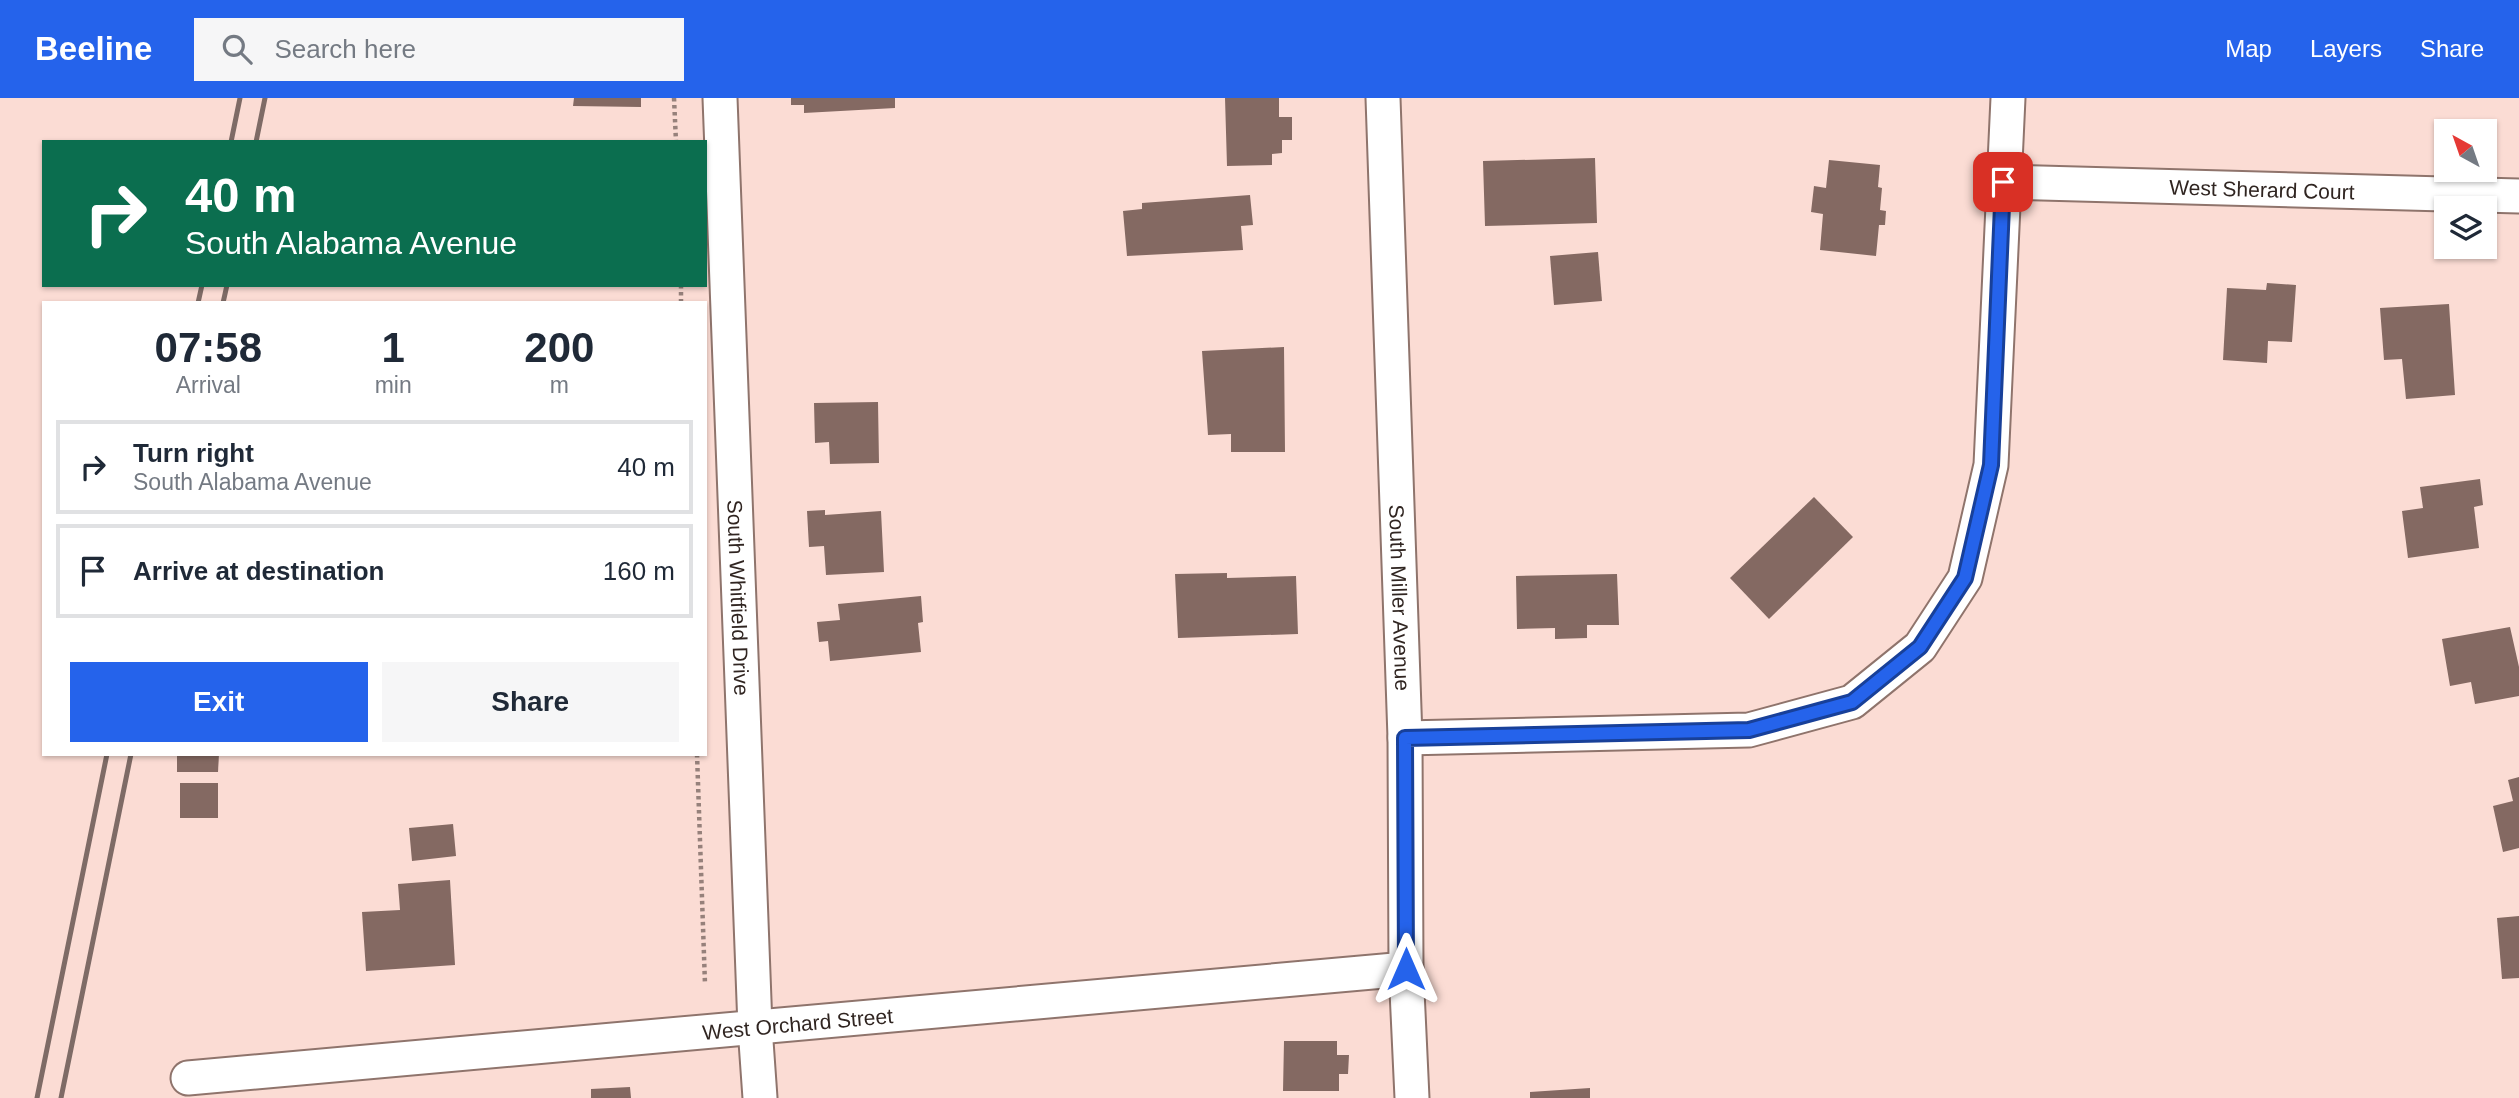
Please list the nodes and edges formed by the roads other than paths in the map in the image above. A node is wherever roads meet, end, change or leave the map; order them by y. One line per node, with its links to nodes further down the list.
1 (720, 98): 8 (street, South Whitfield Drive)
2 (1383, 98): 6 (street, South Miller Avenue)
3 (2008, 98): 4 (street)
4 (2003, 182): 5 (street, West Sherard Court); 6 (street)
5 (2519, 196)
6 (1405, 738): 7 (street, South Miller Avenue)
7 (1406, 969): 8 (street, West Orchard Street); 11 (street, South Miller Avenue)
8 (755, 1027): 9 (street, West Orchard Street); 10 (street, South Whitfield Drive)
9 (188, 1079)
10 (760, 1098)
11 (1412, 1098)

